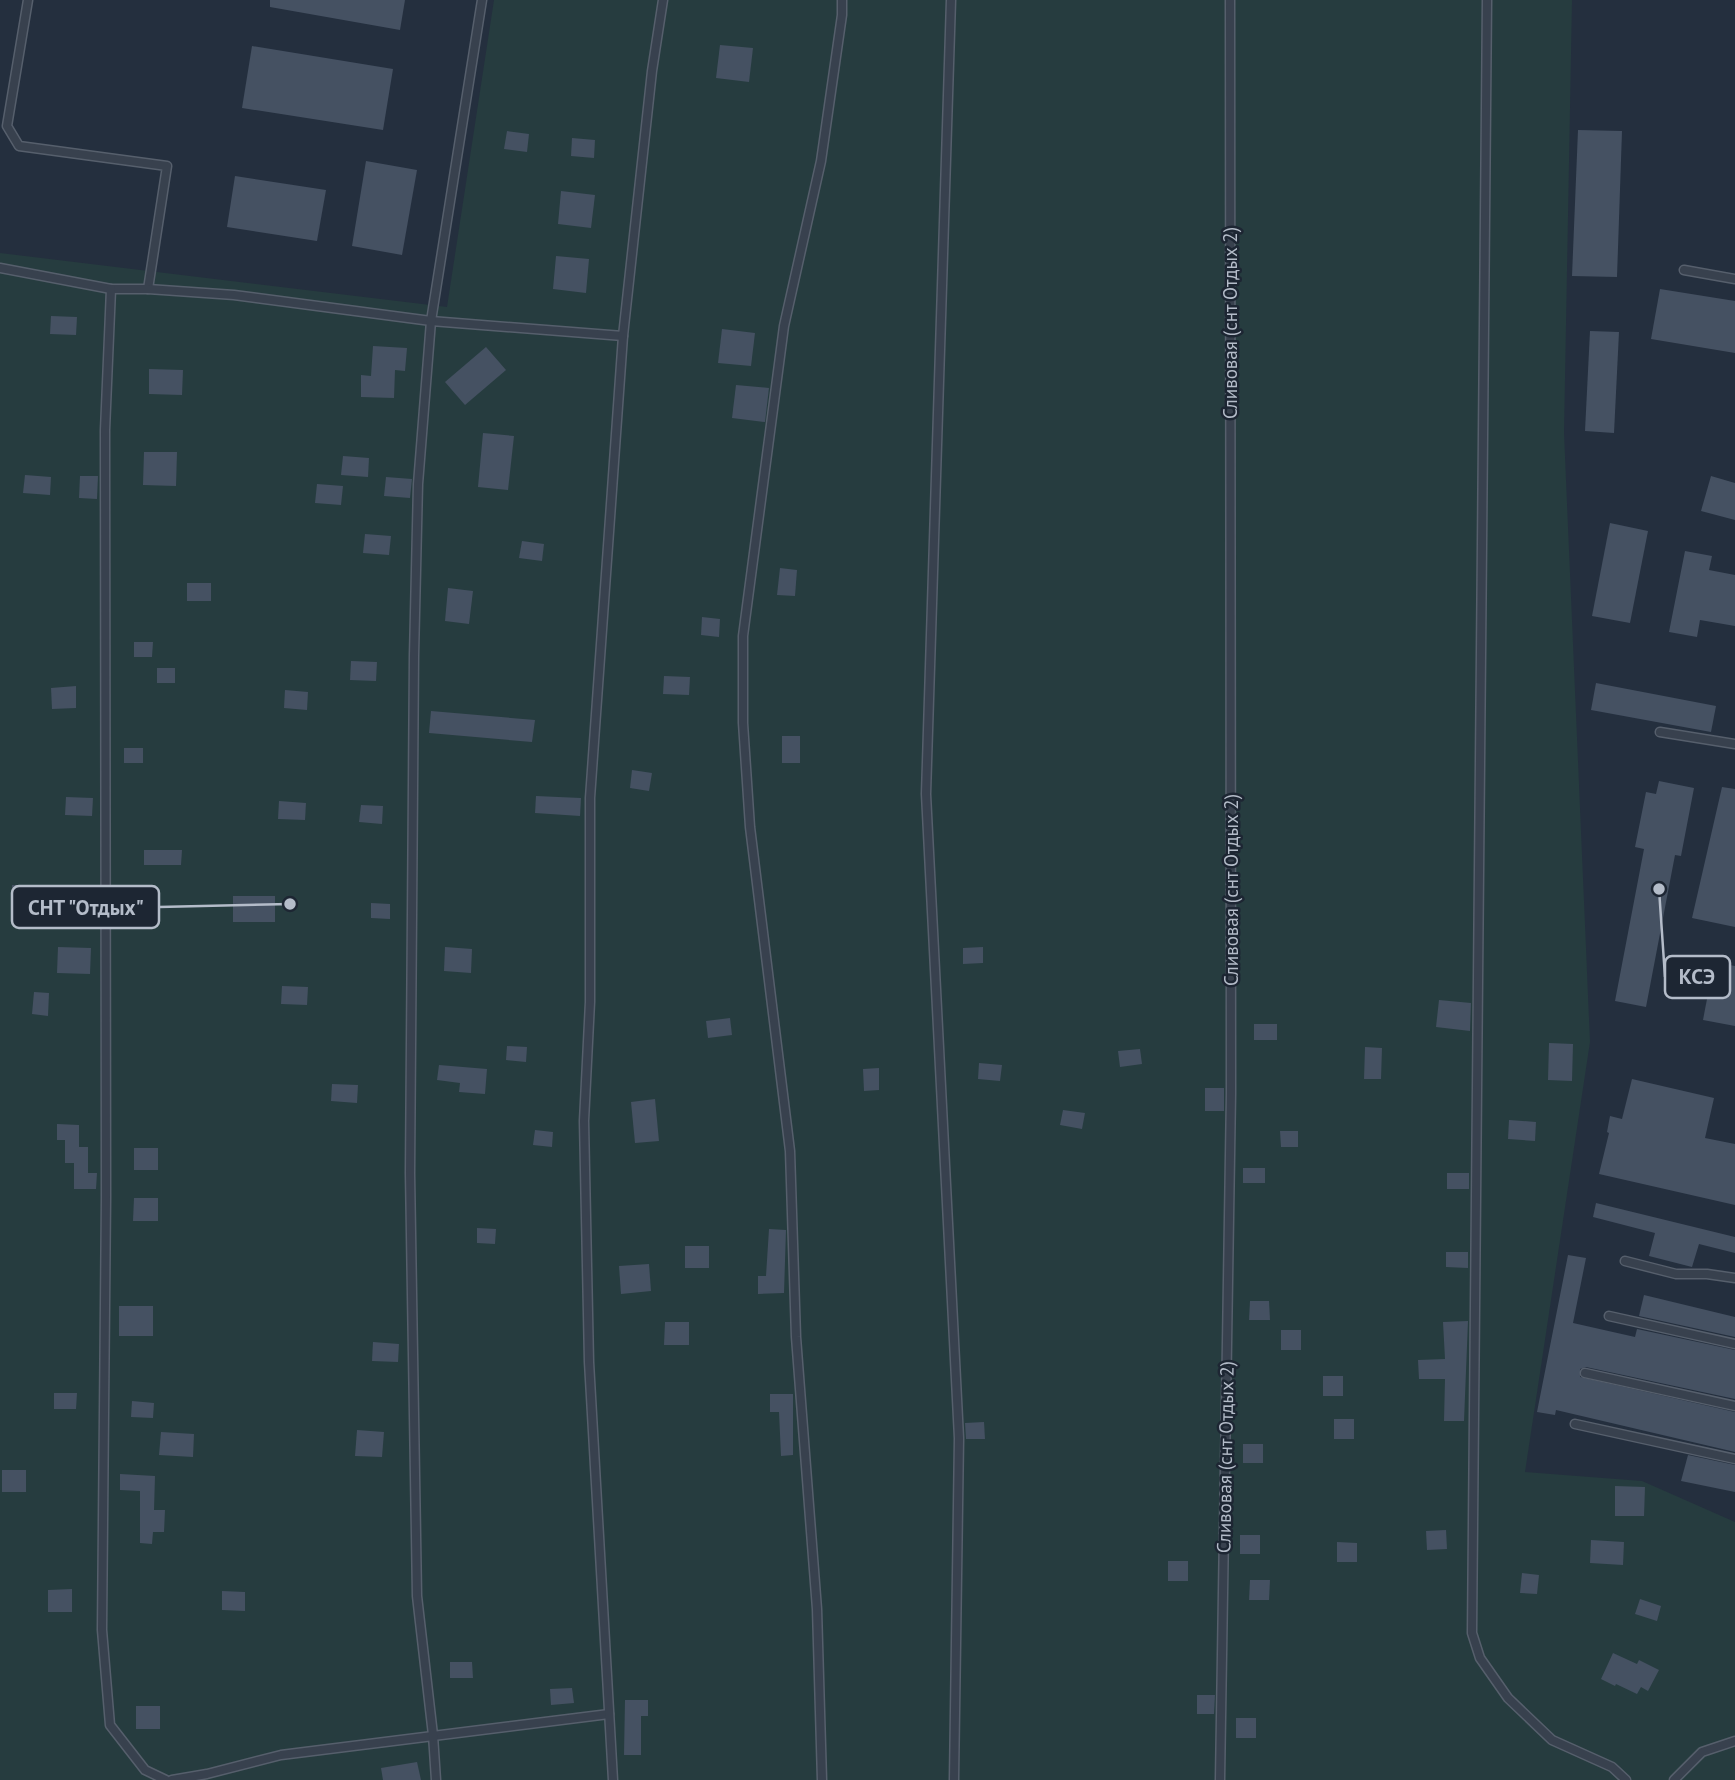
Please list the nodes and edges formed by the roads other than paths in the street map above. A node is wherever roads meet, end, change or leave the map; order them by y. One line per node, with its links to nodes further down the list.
1 (28, 0): 12 (lane)
2 (482, 0): 13 (lane)
3 (663, 0): 14 (lane)
4 (842, 0): 33 (lane)
5 (951, 0): 34 (lane)
6 (1230, 0): 35 (lane, Сливовая (снт Отдых 2))
7 (1488, 0): 36 (lane)
8 (0, 268): 11 (lane)
9 (1684, 270): 10 (lane)
10 (1735, 279)
11 (111, 289): 12 (lane); 29 (lane)
12 (148, 289): 13 (lane)
13 (431, 320): 14 (lane); 26 (lane)
14 (623, 336): 25 (lane)
15 (1660, 732): 16 (lane)
16 (1735, 744)
17 (1625, 1261): 18 (lane)
18 (1735, 1278)
19 (1609, 1316): 20 (lane)
20 (1735, 1344)
21 (1585, 1373): 22 (lane)
22 (1735, 1406)
23 (1575, 1424): 24 (lane)
24 (1735, 1459)
25 (609, 1714): 26 (lane); 32 (lane)
26 (433, 1735): 28 (lane); 31 (lane)
27 (1735, 1741): 37 (lane)
28 (207, 1777): 30 (lane)
29 (166, 1780)
30 (172, 1780)
31 (436, 1780)
32 (613, 1780)
33 (822, 1780)
34 (954, 1780)
35 (1220, 1780)
36 (1626, 1780)
37 (1674, 1780)

